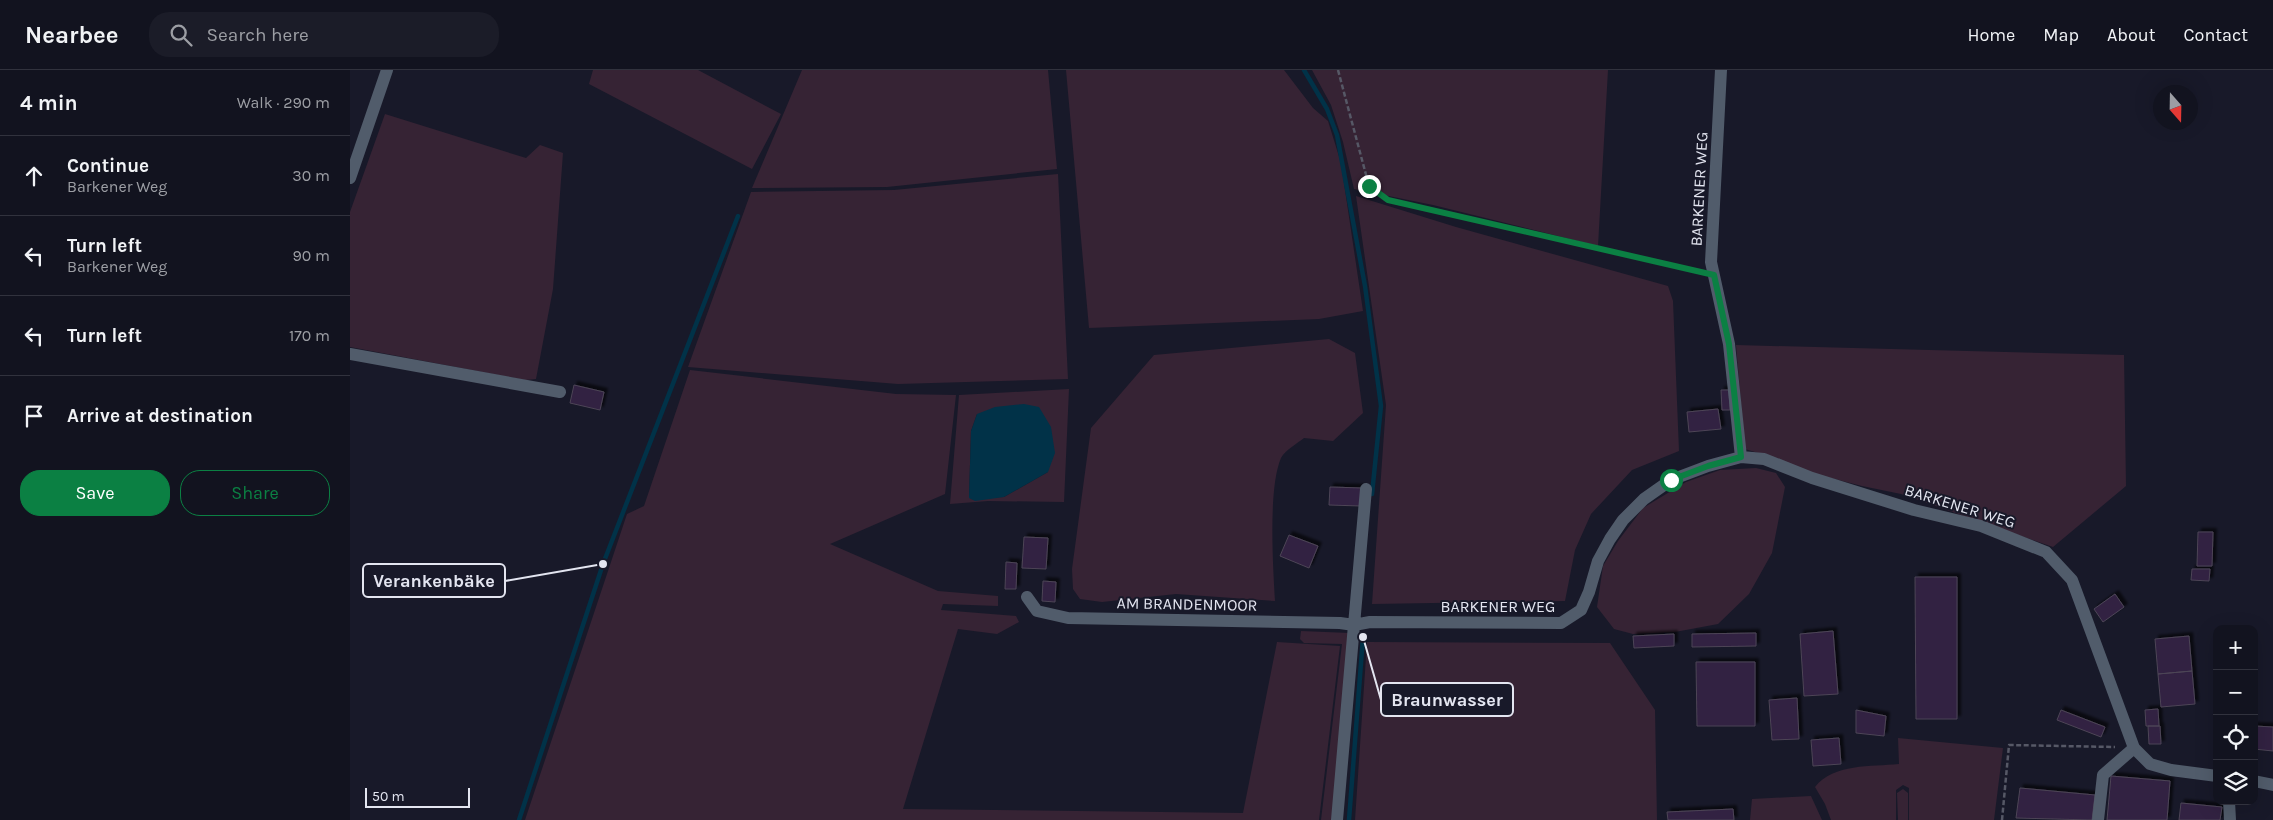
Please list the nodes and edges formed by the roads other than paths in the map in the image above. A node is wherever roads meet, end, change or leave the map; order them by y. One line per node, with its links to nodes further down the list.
1 (387, 70): 3 (street)
2 (1721, 70): 6 (street, BARKENER WEG)
3 (350, 178)
4 (350, 354): 5 (street)
5 (560, 392)
6 (1741, 457): 9 (street, BARKENER WEG); 10 (street, BARKENER WEG)
7 (1366, 489): 9 (street)
8 (1027, 597): 9 (street, AM BRANDENMOOR)
9 (1354, 626): 15 (street)
10 (2134, 748): 11 (street, BARKENER WEG); 16 (street)
11 (2213, 775)
12 (2258, 783): 13 (street)
13 (2273, 785)
14 (2229, 805): 17 (street)
15 (1337, 820)
16 (2098, 820)
17 (2230, 820)

